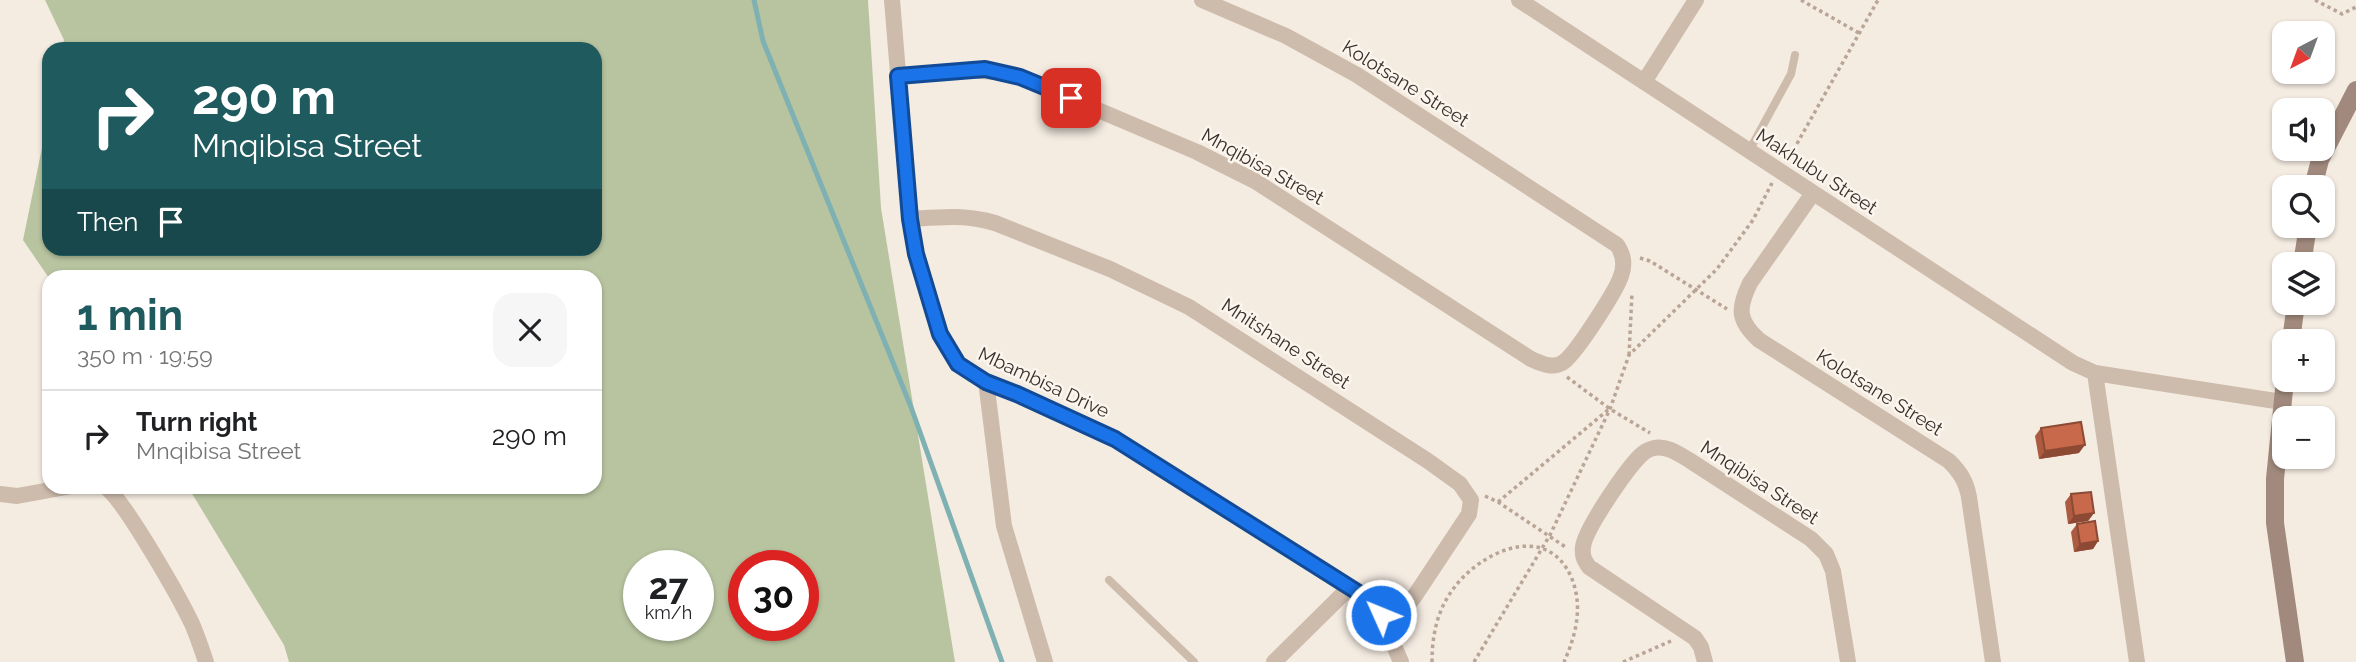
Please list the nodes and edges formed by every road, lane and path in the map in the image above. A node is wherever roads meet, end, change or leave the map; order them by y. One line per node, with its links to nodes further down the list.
1 (892, 0): 11 (street, Mbambisa Drive)
2 (1202, 0): 19 (street, Kolotsane Street)
3 (1519, 0): 12 (street, Makhubu Street)
4 (1696, 0): 12 (street)
5 (1801, 0): 9 (path)
6 (1878, 0): 9 (path)
7 (2315, 0): 8 (path)
8 (2356, 7)
9 (1859, 33): 15 (path)
10 (1795, 55): 14 (lane)
11 (898, 76): 18 (street, Mbambisa Drive); 24 (street, Mnqibisa Street)
12 (1644, 82): 14 (street, Makhubu Street)
13 (2356, 90): 16 (street)
14 (1749, 151): 15 (street, Makhubu Street)
15 (1781, 172): 17 (street, Makhubu Street); 21 (path)
16 (2316, 175)
17 (1813, 193): 22 (street); 25 (street, Makhubu Street)
18 (910, 219): 26 (street, Mbambisa Drive); 34 (street, Mnitshane Street)
19 (1622, 253): 21 (path); 24 (street)
20 (1633, 281): 23 (path)
21 (1695, 289): 22 (path); 23 (path)
22 (1741, 316): 54 (street, Kolotsane Street)
23 (1629, 355): 29 (path)
24 (1554, 366): 29 (path)
25 (2095, 373): 28 (street, Makhubu Street); 55 (street)
26 (986, 382): 40 (street, Mbambisa Drive); 44 (street)
27 (2283, 392): 28 (street)
28 (2282, 402): 56 (street)
29 (1610, 409): 30 (path); 35 (path); 36 (path)
30 (1664, 448): 38 (street); 53 (street, Mnqibisa Street)
31 (42, 491): 32 (street)
32 (0, 494)
33 (114, 494): 43 (street)
34 (1469, 494): 35 (path); 41 (street)
35 (1498, 502): 36 (path)
36 (1550, 535): 37 (path); 38 (path)
37 (1542, 548): 48 (path); 49 (path); 50 (path)
38 (1583, 559): 42 (street)
39 (1110, 580): 45 (lane)
40 (1350, 587): 41 (street, Mbambisa Drive); 46 (street)
41 (1388, 630): 47 (street, Mbambisa Drive)
42 (1689, 634): 51 (path); 52 (street)
43 (205, 662)
44 (1045, 662)
45 (1194, 662)
46 (1275, 662)
47 (1401, 662)
48 (1432, 662)
49 (1474, 662)
50 (1564, 662)
51 (1623, 662)
52 (1704, 662)
53 (1847, 662)
54 (1993, 662)
55 (2137, 662)
56 (2295, 662)

